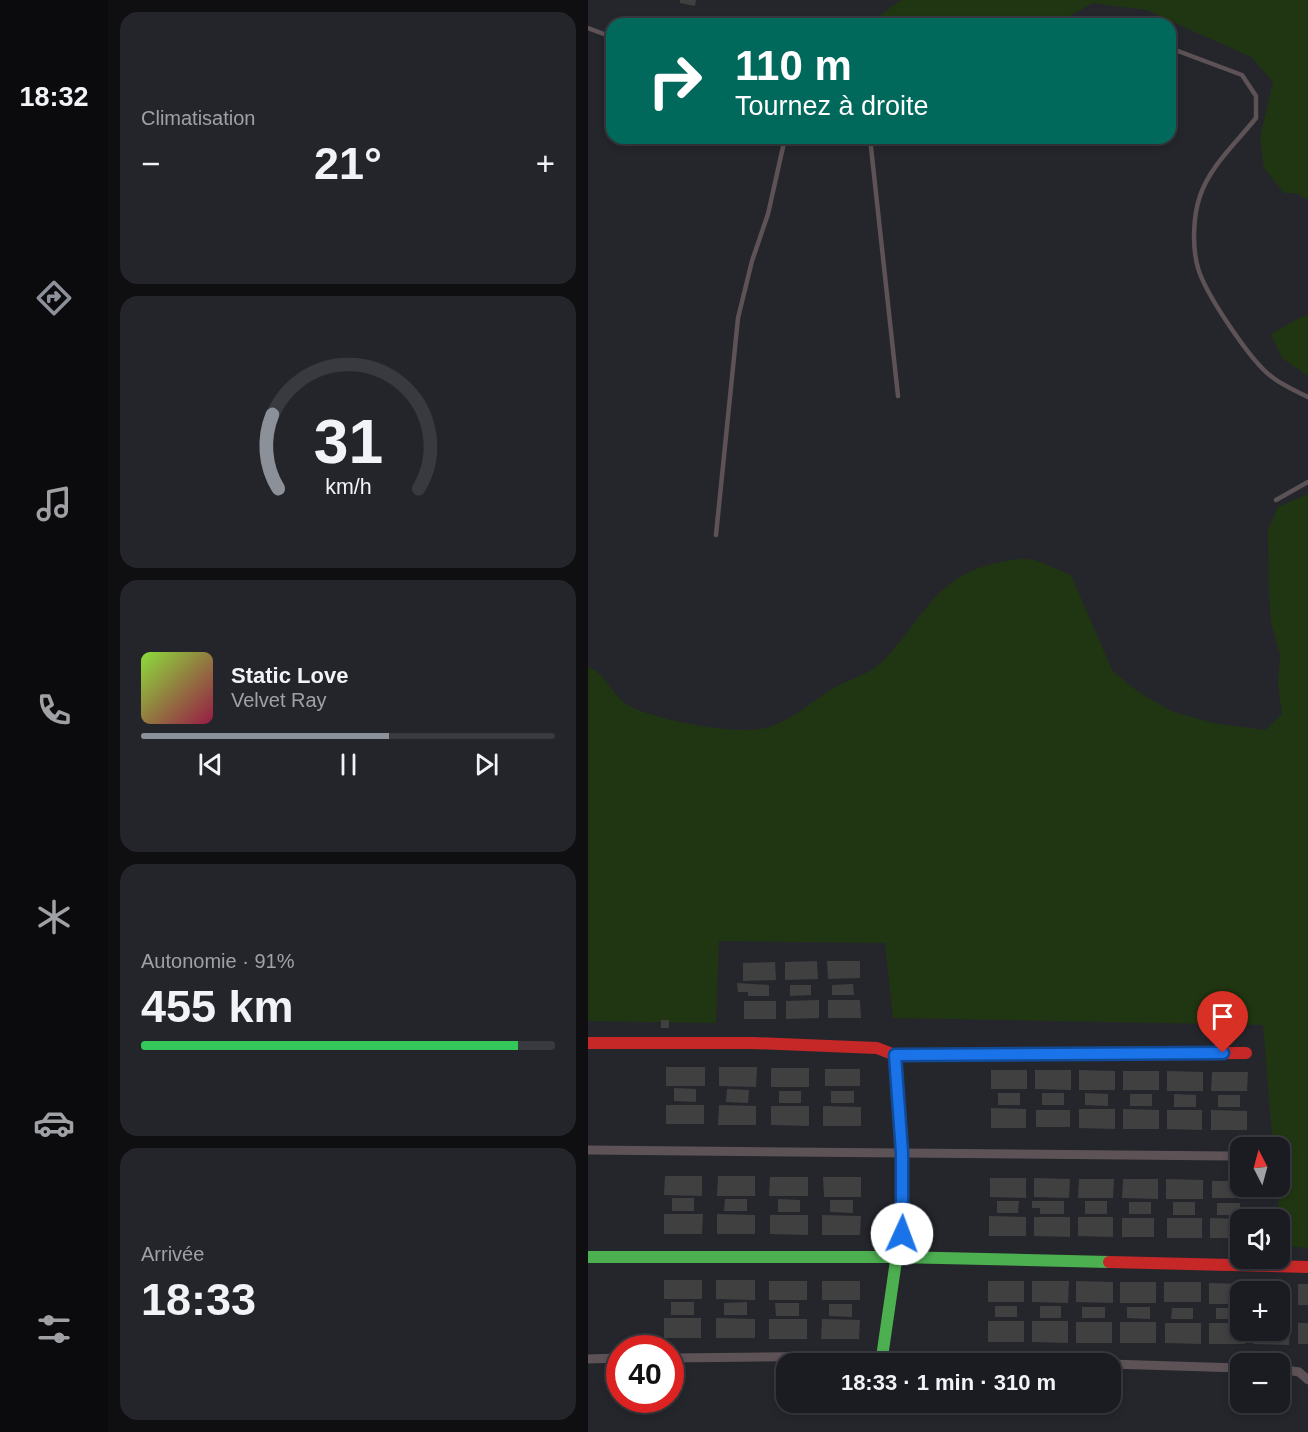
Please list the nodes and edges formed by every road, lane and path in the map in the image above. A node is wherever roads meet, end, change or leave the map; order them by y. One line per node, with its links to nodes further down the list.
1 (588, 28): 2 (lane)
2 (606, 36)
3 (1176, 50): 7 (lane)
4 (784, 144): 10 (lane)
5 (871, 144): 6 (lane)
6 (898, 396)
7 (1308, 397)
8 (1308, 482): 9 (lane)
9 (1276, 500)
10 (716, 535)
11 (588, 1043): 13 (street)
12 (1246, 1053): 13 (street)
13 (895, 1055): 15 (street)
14 (588, 1150): 15 (street)
15 (902, 1153): 16 (street); 18 (street)
16 (1230, 1156)
17 (588, 1257): 18 (street)
18 (897, 1257): 19 (street); 20 (street)
19 (1308, 1267)
20 (883, 1353)
21 (606, 1358): 24 (street)
22 (684, 1358): 23 (street)
23 (776, 1358)
24 (588, 1359)
25 (1121, 1364): 26 (street)
26 (1230, 1368)
27 (1290, 1371): 28 (street)
28 (1308, 1380)

